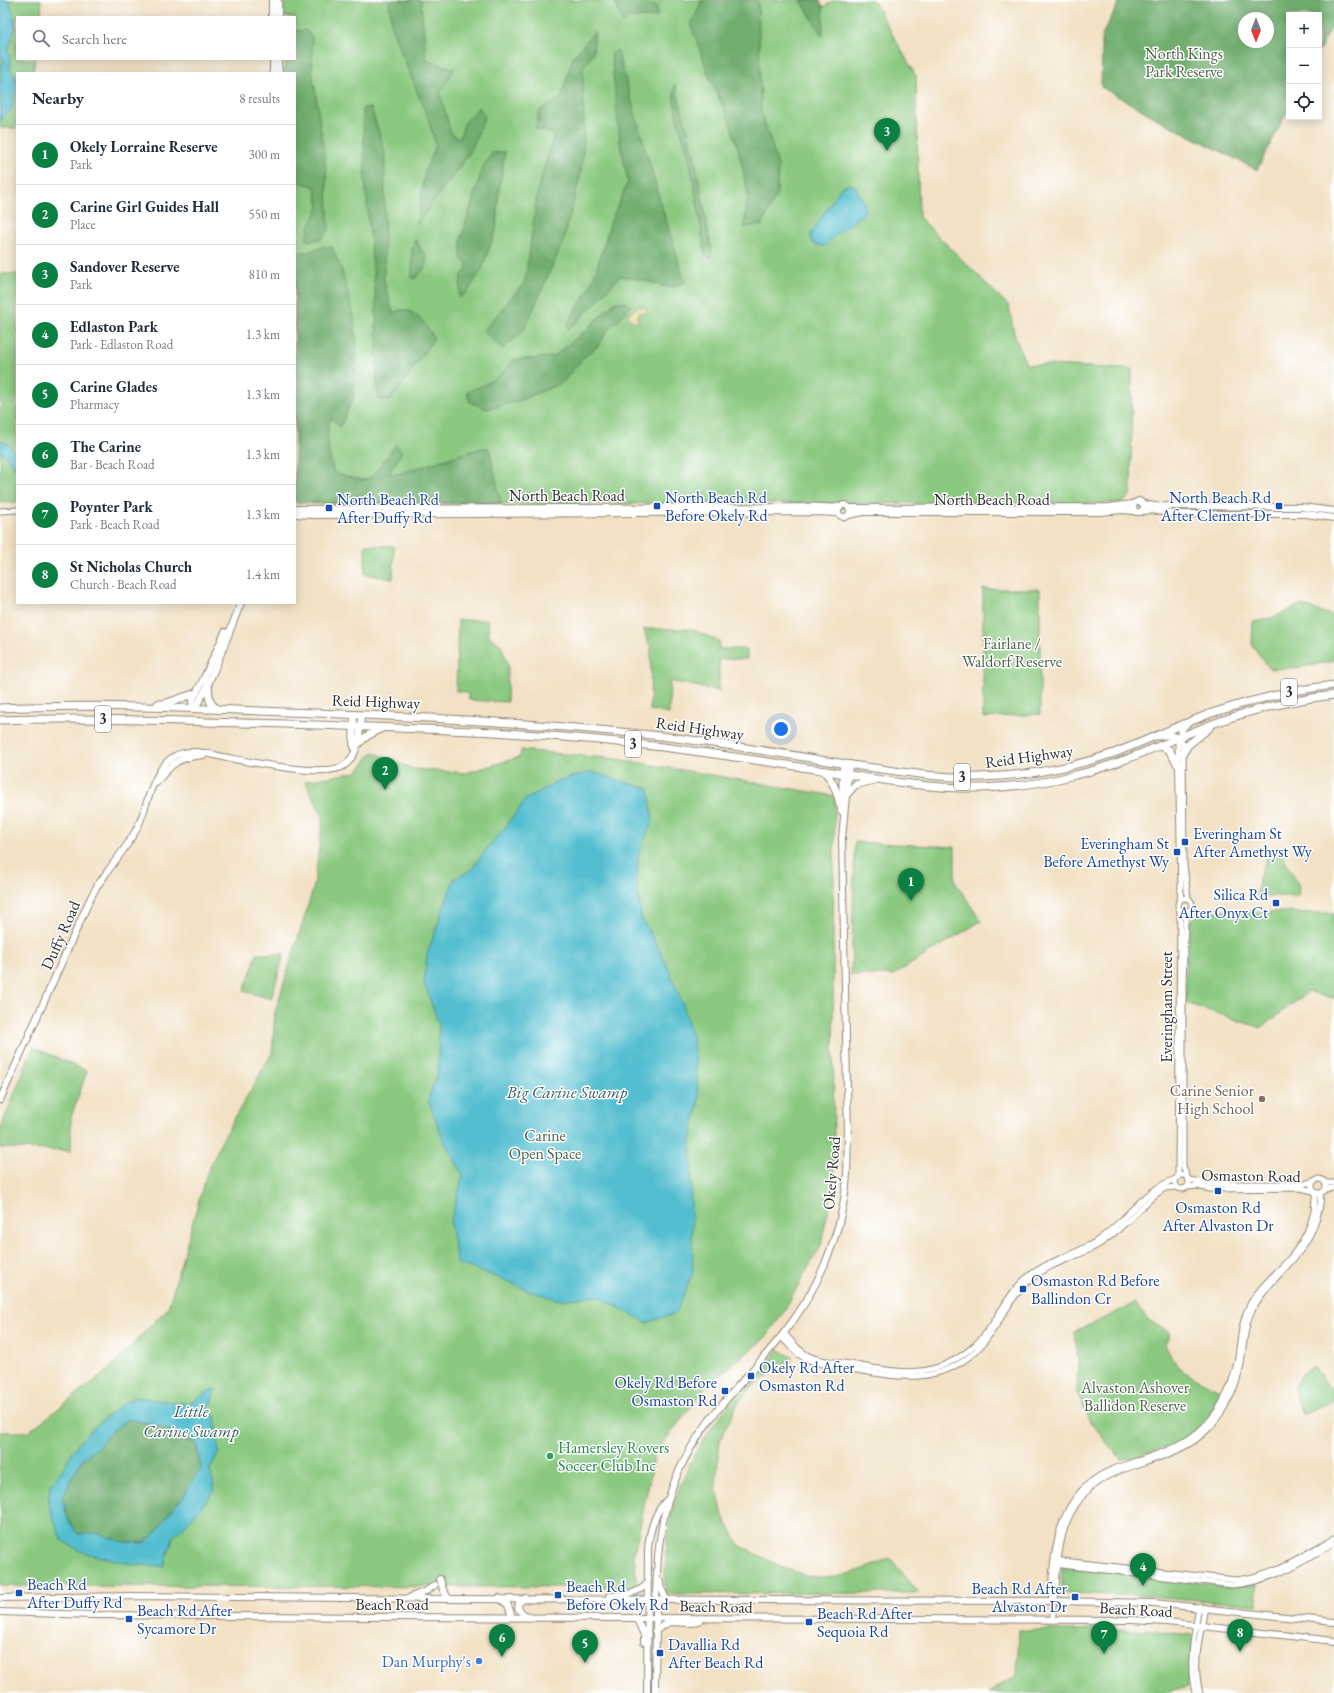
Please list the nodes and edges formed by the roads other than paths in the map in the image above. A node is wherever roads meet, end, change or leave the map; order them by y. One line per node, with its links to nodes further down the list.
1 (272, 0): 3 (main road)
2 (278, 0): 4 (main road)
3 (272, 16)
4 (278, 16)
5 (273, 60): 7 (main road)
6 (278, 60): 8 (main road)
7 (274, 72)
8 (279, 72)
9 (1133, 504): 10 (main road); 12 (main road, North Beach Road); 18 (main road)
10 (1144, 504): 19 (main road); 20 (main road)
11 (0, 508): 14 (street)
12 (849, 508): 16 (main road, North Beach Road); 22 (main road)
13 (296, 509): 16 (main road, North Beach Road)
14 (9, 510): 15 (street); 17 (street)
15 (16, 510)
16 (839, 510): 21 (main road, North Beach Road); 22 (main road, North Beach Road)
17 (0, 511)
18 (1134, 511): 19 (main road); 22 (main road, North Beach Road)
19 (1142, 511): 23 (main road)
20 (1334, 511)
21 (296, 514)
22 (849, 515)
23 (1334, 518)
24 (238, 604): 28 (main road)
25 (242, 604): 26 (main road)
26 (208, 682): 32 (main road); 33 (highway)
27 (1334, 685): 38 (highway, Reid Highway / 3)
28 (196, 693): 30 (highway); 32 (main road)
29 (1334, 695): 39 (highway, Reid Highway / 3)
30 (128, 707): 31 (highway, Reid Highway / 3); 32 (highway, Reid Highway / 3)
31 (0, 708)
32 (193, 709): 33 (highway, Reid Highway / 3); 36 (highway); 37 (highway)
33 (218, 710): 34 (highway, Reid Highway / 3)
34 (357, 714): 40 (main road, Duffy Road); 47 (highway, Reid Highway / 3)
35 (0, 720): 36 (highway, Reid Highway / 3)
36 (173, 721): 37 (highway, Reid Highway / 3)
37 (206, 722): 40 (highway, Reid Highway / 3)
38 (1189, 723): 42 (highway, Reid Highway / 3); 43 (street)
39 (1215, 723): 43 (highway, Reid Highway / 3); 46 (highway)
40 (357, 727): 41 (highway, Reid Highway / 3); 44 (main road, Duffy Road)
41 (384, 727): 44 (highway); 49 (highway, Reid Highway / 3)
42 (1152, 738): 43 (street); 47 (highway, Reid Highway / 3)
43 (1180, 740): 45 (highway, Reid Highway / 3); 46 (street, Everingham Street); 48 (street, Everingham Street)
44 (357, 746): 59 (main road, Duffy Road)
45 (1160, 746): 48 (highway); 51 (highway, Reid Highway / 3)
46 (1183, 753): 55 (street, Everingham Street)
47 (846, 764): 50 (main road, Okely Road)
48 (1178, 765): 56 (street, Everingham Street)
49 (824, 771): 50 (highway, Reid Highway / 3); 53 (highway)
50 (846, 774): 51 (highway, Reid Highway / 3); 52 (main road, Okely Road); 53 (main road, Okely Road)
51 (878, 779): 52 (highway)
52 (847, 794): 54 (main road, Okely Road)
53 (842, 811): 54 (main road, Okely Road)
54 (843, 820): 69 (main road, Okely Road)
55 (1188, 899): 56 (street); 58 (street, Everingham Street)
56 (1180, 900): 57 (street, Everingham Street)
57 (1180, 910): 58 (street); 60 (street, Everingham Street)
58 (1187, 911): 61 (street, Everingham Street)
59 (0, 1100)
60 (1177, 1178): 61 (street); 65 (street); 69 (street)
61 (1188, 1178): 62 (street, Osmaston Road); 66 (street)
62 (1313, 1181): 64 (street, Osmaston Road); 68 (street)
63 (1334, 1184): 64 (street)
64 (1326, 1186): 67 (street); 68 (street)
65 (1176, 1187): 66 (street); 69 (street)
66 (1188, 1187): 68 (street, Osmaston Road)
67 (1334, 1188)
68 (1316, 1192): 74 (street)
69 (782, 1335): 70 (main road, Okely Road)
70 (667, 1500): 73 (main road, Okely Road); 76 (main road, Okely Road)
71 (1334, 1538): 74 (street)
72 (1334, 1543): 74 (street)
73 (658, 1551): 84 (main road, Okely Road); 85 (main road)
74 (1055, 1562): 87 (street)
75 (440, 1580): 82 (main road)
76 (647, 1584): 83 (main road); 86 (main road, Okely Road)
77 (435, 1585): 79 (main road)
78 (0, 1598): 79 (main road, Beach Road)
79 (408, 1598): 82 (main road, Beach Road)
80 (500, 1598): 81 (main road, Beach Road); 82 (main road, Beach Road); 93 (main road)
81 (525, 1598): 83 (main road, Beach Road); 94 (main road)
82 (449, 1599)
83 (577, 1599): 86 (main road, Beach Road)
84 (656, 1599): 85 (main road, Beach Road); 86 (main road, Beach Road); 96 (main road, Okely Road)
85 (666, 1599): 87 (main road, Beach Road)
86 (647, 1600): 95 (main road, Okely Road)
87 (1053, 1601): 88 (main road, Beach Road); 98 (street)
88 (1202, 1607): 99 (main road, Beach Road); 100 (street)
89 (0, 1609): 91 (main road)
90 (0, 1612): 91 (main road, Beach Road)
91 (38, 1613): 93 (main road, Beach Road)
92 (636, 1617): 94 (main road, Beach Road); 95 (main road, Beach Road); 103 (main road)
93 (512, 1618): 94 (main road, Beach Road)
94 (538, 1618)
95 (648, 1618): 96 (main road, Beach Road); 103 (main road, Okely Road)
96 (656, 1618): 97 (main road, Beach Road); 101 (main road, Okely Road)
97 (705, 1619): 98 (main road, Beach Road); 101 (main road)
98 (1053, 1619): 100 (main road, Beach Road)
99 (1334, 1622)
100 (1199, 1626): 102 (main road, Beach Road); 106 (street); 107 (street)
101 (656, 1631): 105 (main road, Okely Road)
102 (1334, 1641)
103 (647, 1676): 104 (main road)
104 (647, 1693)
105 (655, 1693)
106 (1195, 1693)
107 (1200, 1693)

